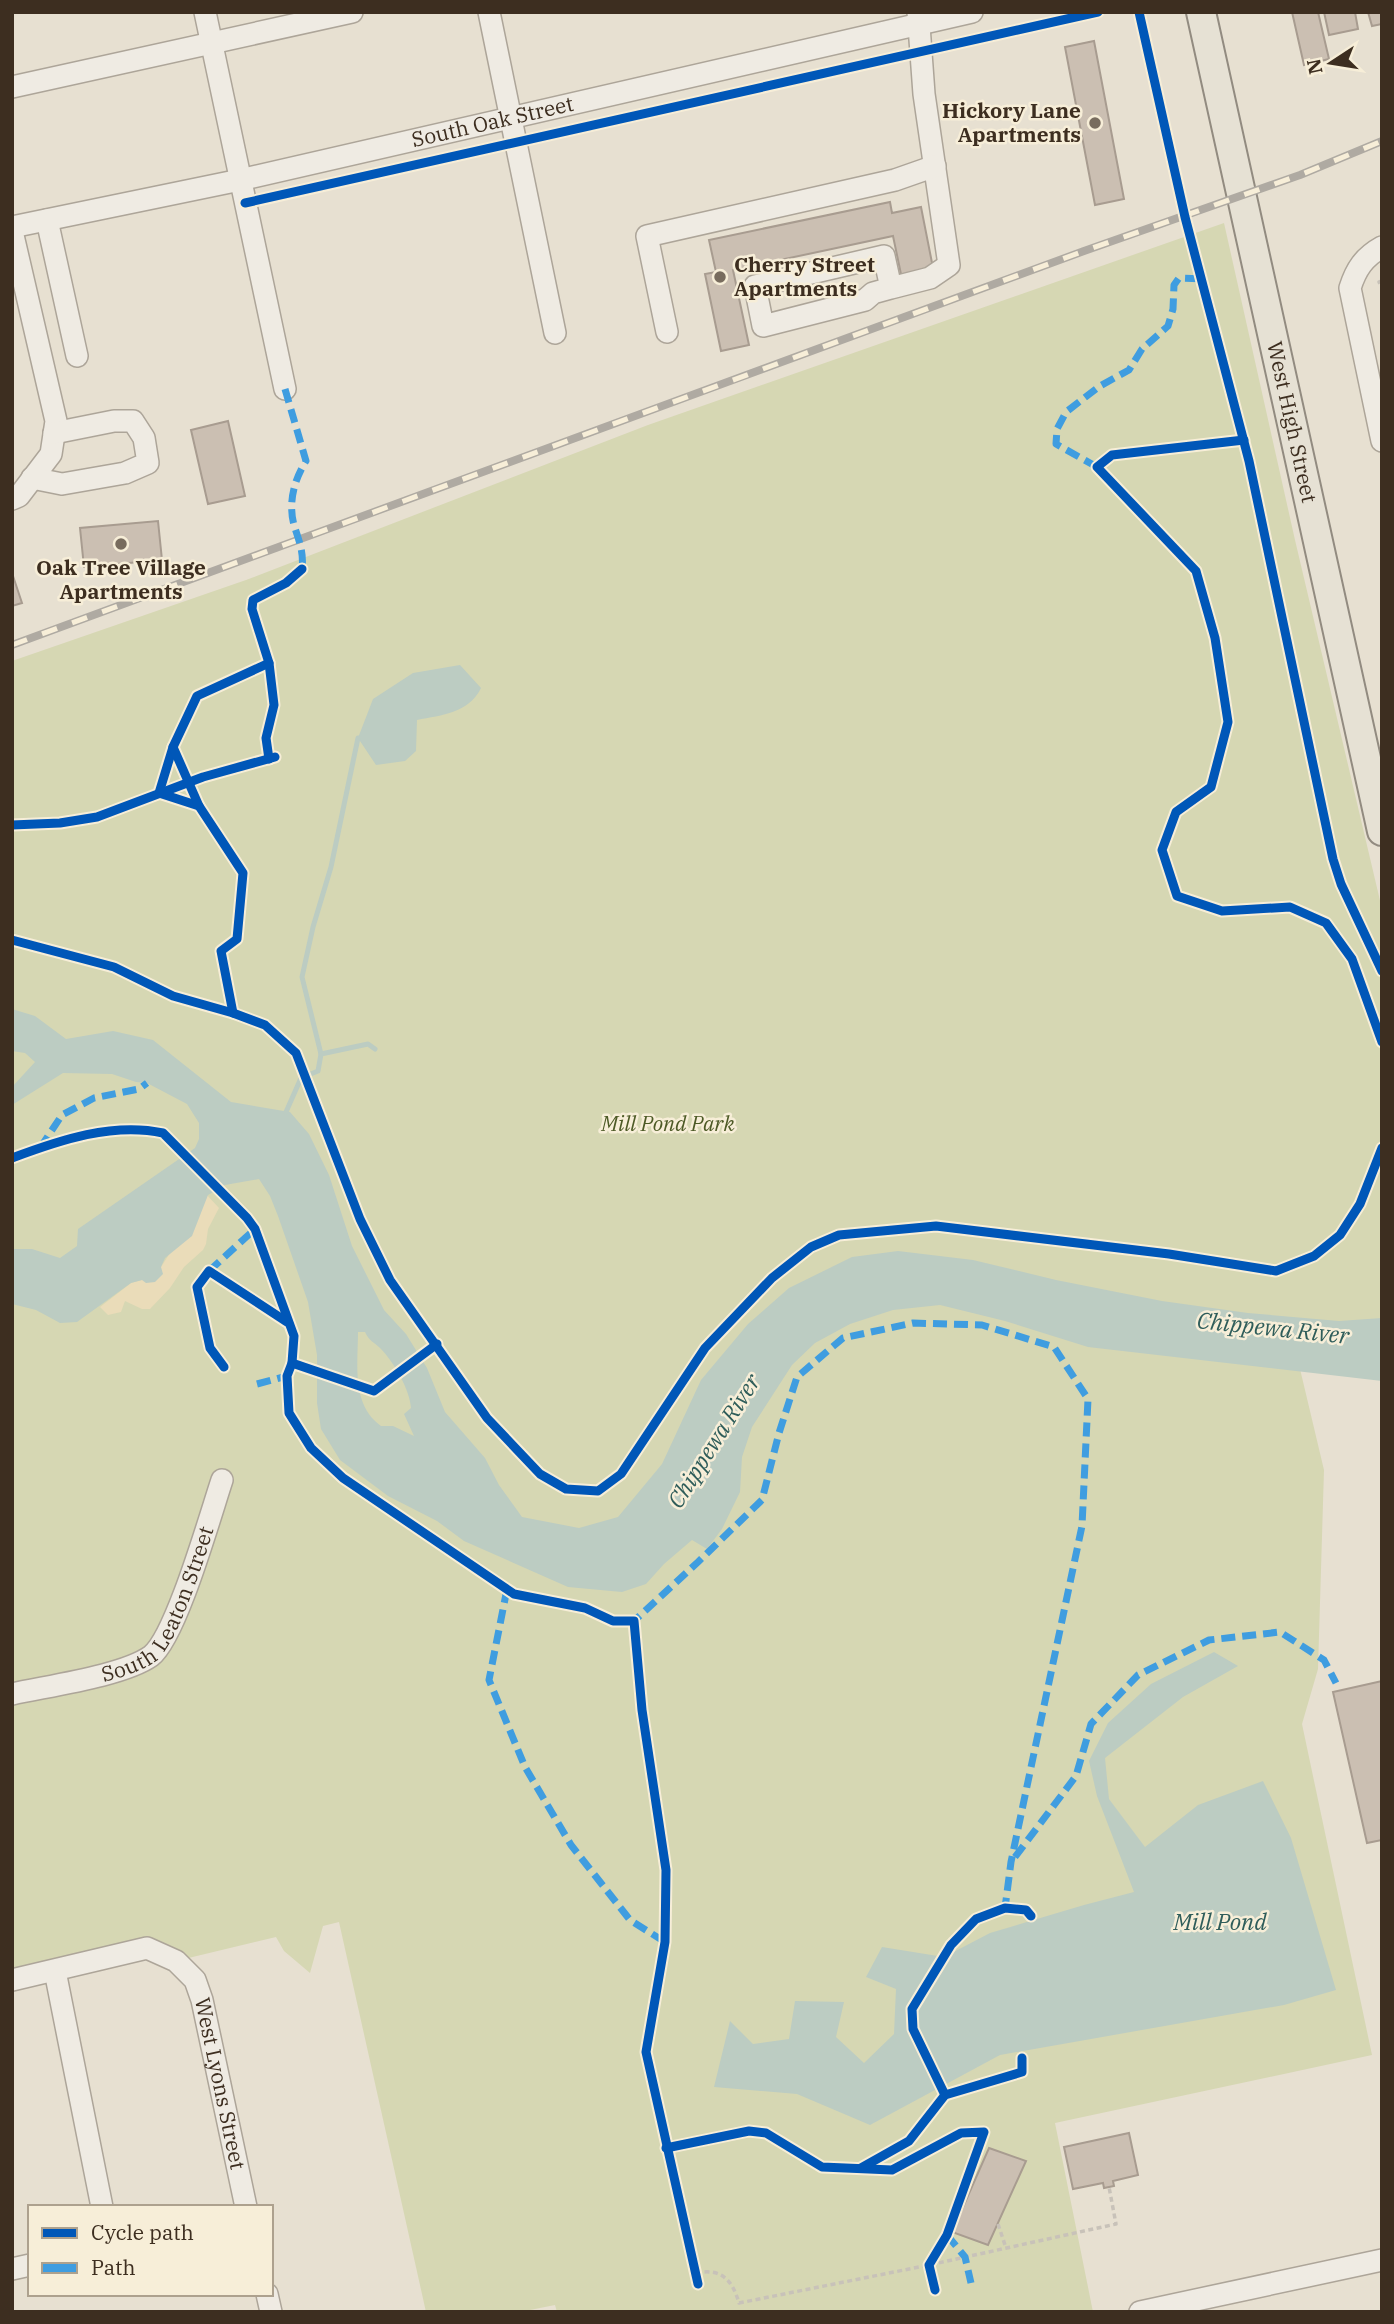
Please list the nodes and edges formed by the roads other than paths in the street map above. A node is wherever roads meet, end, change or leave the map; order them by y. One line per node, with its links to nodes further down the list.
1 (205, 12): 7 (street)
2 (352, 12): 7 (street)
3 (489, 12): 9 (street)
4 (972, 12): 6 (street, South Oak Street)
5 (1201, 12): 24 (main road, West High Street)
6 (919, 18): 9 (street, South Oak Street); 10 (street)
7 (211, 44): 8 (street); 11 (street)
8 (12, 87)
9 (511, 116): 11 (street, South Oak Street); 17 (street)
10 (935, 166): 15 (street); 16 (street)
11 (240, 180): 12 (street, South Oak Street); 19 (street)
12 (47, 220): 13 (street, South Oak Street); 18 (street)
13 (12, 229): 20 (street)
14 (1382, 247): 21 (street)
15 (891, 288): 15 (street)
16 (667, 332)
17 (555, 333)
18 (77, 356)
19 (285, 390)
20 (54, 433): 22 (street); 22 (street)
21 (1382, 441)
22 (32, 478): 23 (street)
23 (12, 499)
24 (1382, 831)
25 (222, 1480): 26 (street, South Leaton Street)
26 (12, 1694)
27 (55, 1971): 28 (street); 29 (street); 30 (street, West Lyons Street)
28 (12, 1980)
29 (102, 2205)
30 (247, 2205)
31 (1382, 2260): 32 (street)
32 (1140, 2312)

